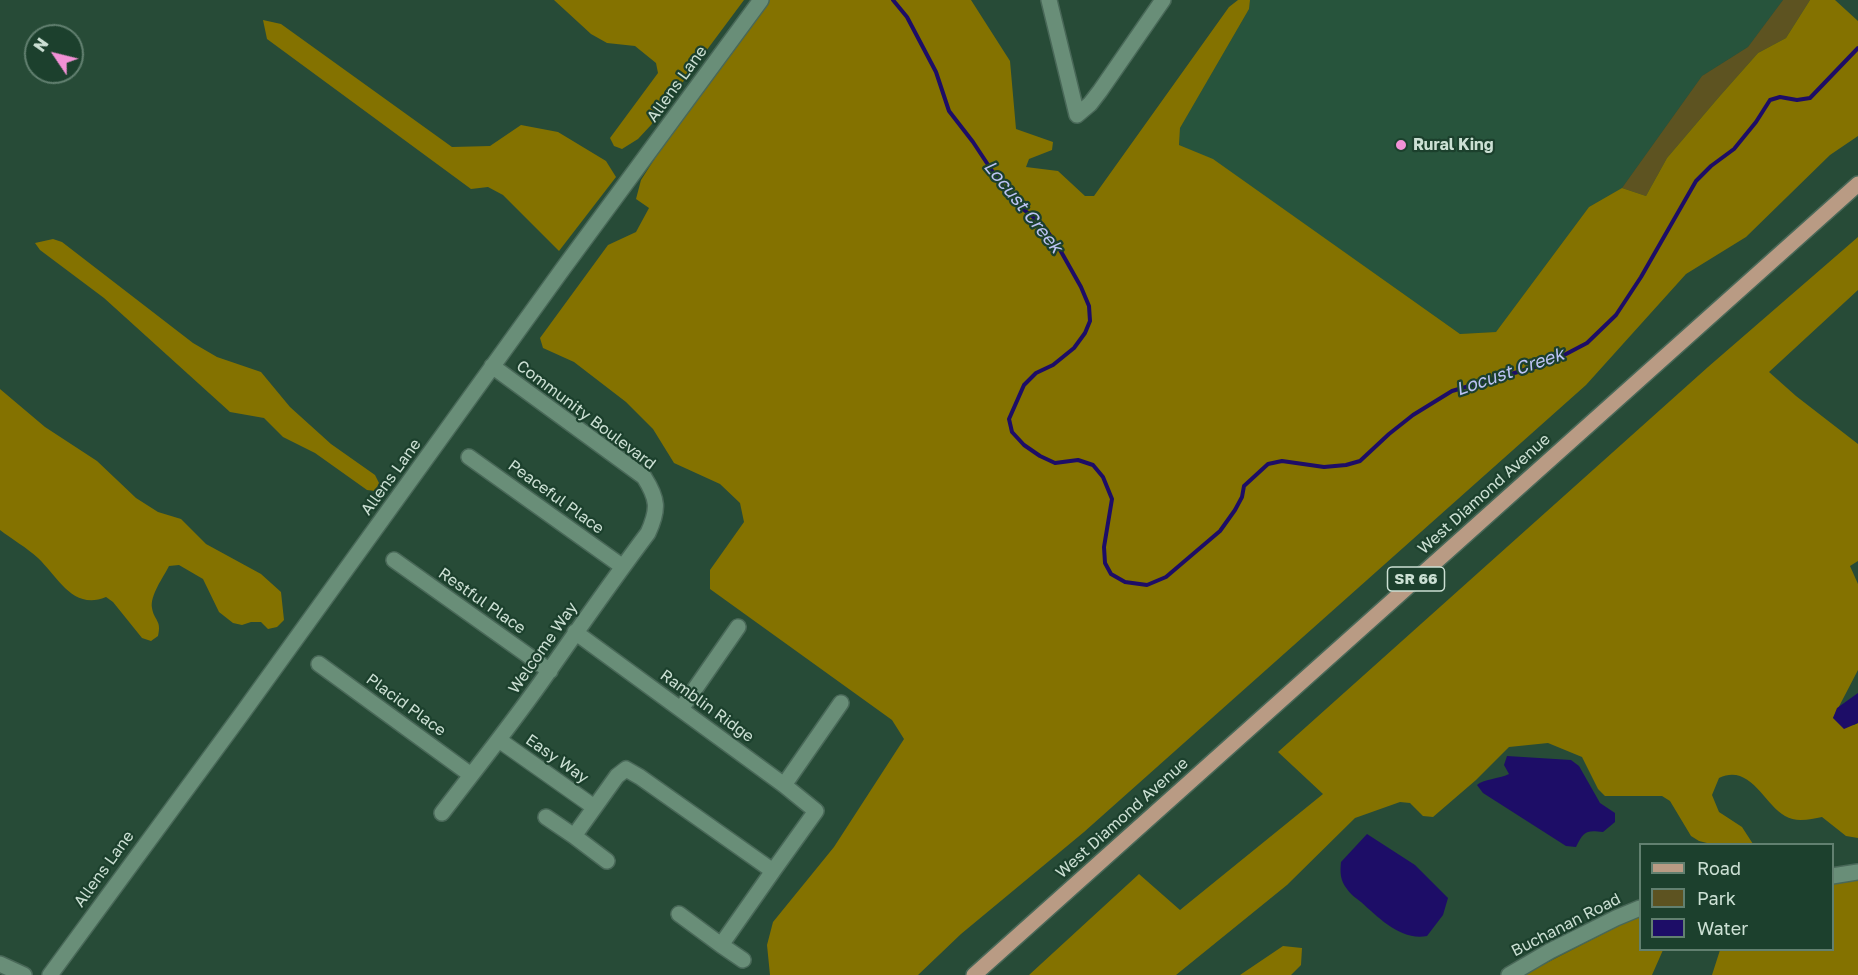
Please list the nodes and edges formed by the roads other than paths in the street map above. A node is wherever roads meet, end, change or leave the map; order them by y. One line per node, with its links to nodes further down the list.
1 (761, 0): 5 (street, Allens Lane)
2 (1049, 0): 3 (street)
3 (1163, 0)
4 (1858, 184): 34 (main road, West Diamond Avenue / SR 66)
5 (492, 366): 7 (street, Community Boulevard); 33 (street, Allens Lane)
6 (469, 457): 9 (street, Peaceful Place)
7 (654, 495): 9 (street, Welcome Way)
8 (394, 560): 13 (street, Restful Place)
9 (622, 567): 11 (street, Welcome Way)
10 (738, 627): 15 (street)
11 (575, 632): 13 (street, Welcome Way); 15 (street, Ramblin Ridge)
12 (319, 664): 17 (street, Placid Place)
13 (550, 671): 16 (street, Welcome Way)
14 (840, 703): 18 (street)
15 (681, 709): 18 (street, Ramblin Ridge)
16 (499, 740): 17 (street, Welcome Way); 19 (street, Easy Way)
17 (471, 775): 20 (street, Welcome Way)
18 (784, 785): 24 (street, Ramblin Ridge)
19 (594, 807): 22 (street); 24 (street)
20 (442, 813)
21 (546, 817): 22 (street)
22 (574, 836): 23 (street)
23 (607, 861)
24 (773, 871): 29 (street)
25 (1858, 872): 26 (street)
26 (1834, 876)
27 (1639, 909): 35 (street, Buchanan Road)
28 (679, 914): 29 (street)
29 (721, 945): 30 (street)
30 (742, 960)
31 (0, 964): 32 (street)
32 (24, 975)
33 (50, 975)
34 (974, 975)
35 (1509, 975)

